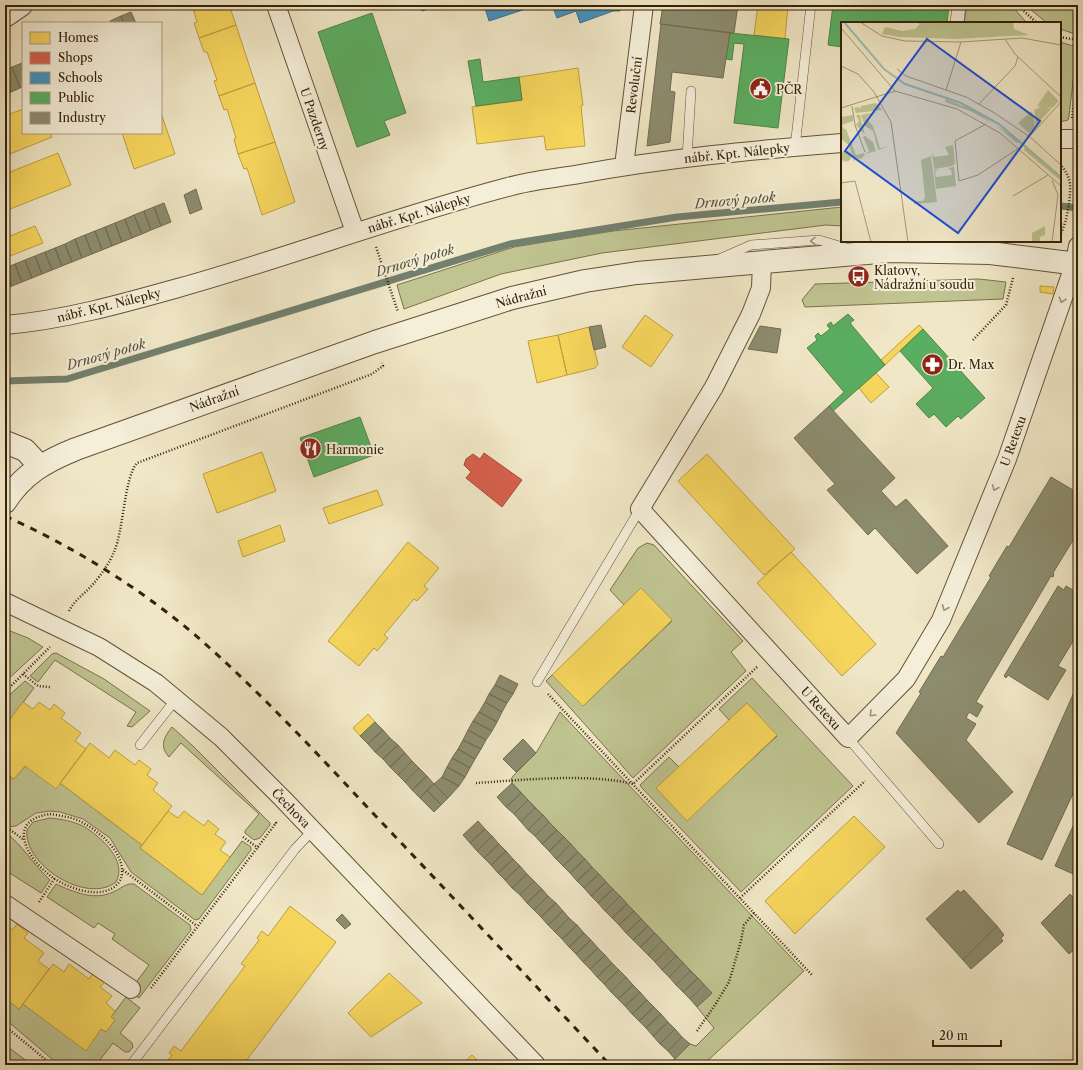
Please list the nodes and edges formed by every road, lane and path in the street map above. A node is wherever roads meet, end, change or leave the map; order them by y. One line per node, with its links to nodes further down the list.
1 (21, 5): 7 (street)
2 (276, 5): 22 (street, U Pazderny)
3 (644, 5): 21 (street, Revoluční)
4 (811, 5): 18 (lane)
5 (959, 5): 8 (street)
6 (1017, 5): 9 (path)
7 (5, 16)
8 (957, 22)
9 (1036, 22)
10 (1061, 37): 11 (path)
11 (1078, 40)
12 (1078, 67): 14 (path)
13 (691, 91): 19 (lane)
14 (1071, 122)
15 (1061, 139): 16 (street)
16 (1078, 139)
17 (841, 143): 18 (street, nábř. Kpt. Nálepky)
18 (795, 147): 19 (street, nábř. Kpt. Nálepky)
19 (687, 158): 21 (street, nábř. Kpt. Nálepky)
20 (1061, 165): 23 (path)
21 (624, 166): 22 (street, nábř. Kpt. Nálepky)
22 (355, 232): 31 (street, nábř. Kpt. Nálepky)
23 (1061, 233)
24 (374, 241): 30 (path)
25 (865, 253): 26 (street, Nádražní); 27 (street, Nádražní); 28 (lane, one-way to 28)
26 (1077, 257): 46 (street, U Retexu, one-way to 46)
27 (762, 261): 28 (street, Nádražní); 37 (street)
28 (701, 266): 35 (street, Nádražní)
29 (1015, 271): 32 (path)
30 (398, 314)
31 (5, 325)
32 (973, 340)
33 (383, 366): 39 (path)
34 (5, 442): 35 (street)
35 (39, 465): 36 (street, Nádražní)
36 (5, 502)
37 (640, 509): 40 (street, U Retexu); 42 (lane)
38 (5, 602): 39 (street, Čechova)
39 (60, 628): 41 (path); 45 (street, Čechova)
40 (772, 654): 46 (street, U Retexu); 50 (path)
41 (22, 674): 43 (path); 44 (path)
42 (537, 682): 50 (path)
43 (50, 688)
44 (5, 692)
45 (176, 699): 47 (lane); 53 (street, Čechova)
46 (848, 738): 48 (lane)
47 (140, 745)
48 (876, 771): 56 (lane); 60 (path)
49 (476, 783): 50 (path)
50 (633, 784): 60 (path)
51 (270, 817): 57 (path)
52 (5, 826): 55 (path)
53 (313, 830): 70 (lane); 71 (street, Čechova)
54 (243, 837): 57 (path)
55 (24, 840): 58 (path); 59 (path)
56 (939, 844)
57 (258, 848): 64 (path)
58 (123, 870): 59 (path); 64 (path)
59 (54, 878): 63 (path)
60 (740, 898): 62 (path)
61 (5, 904): 63 (street)
62 (754, 913): 65 (path); 68 (path)
63 (28, 919): 66 (street)
64 (197, 926): 66 (path)
65 (812, 975)
66 (140, 990)
67 (5, 1026): 69 (path)
68 (697, 1031)
69 (52, 1065)
70 (131, 1065)
71 (536, 1065)

